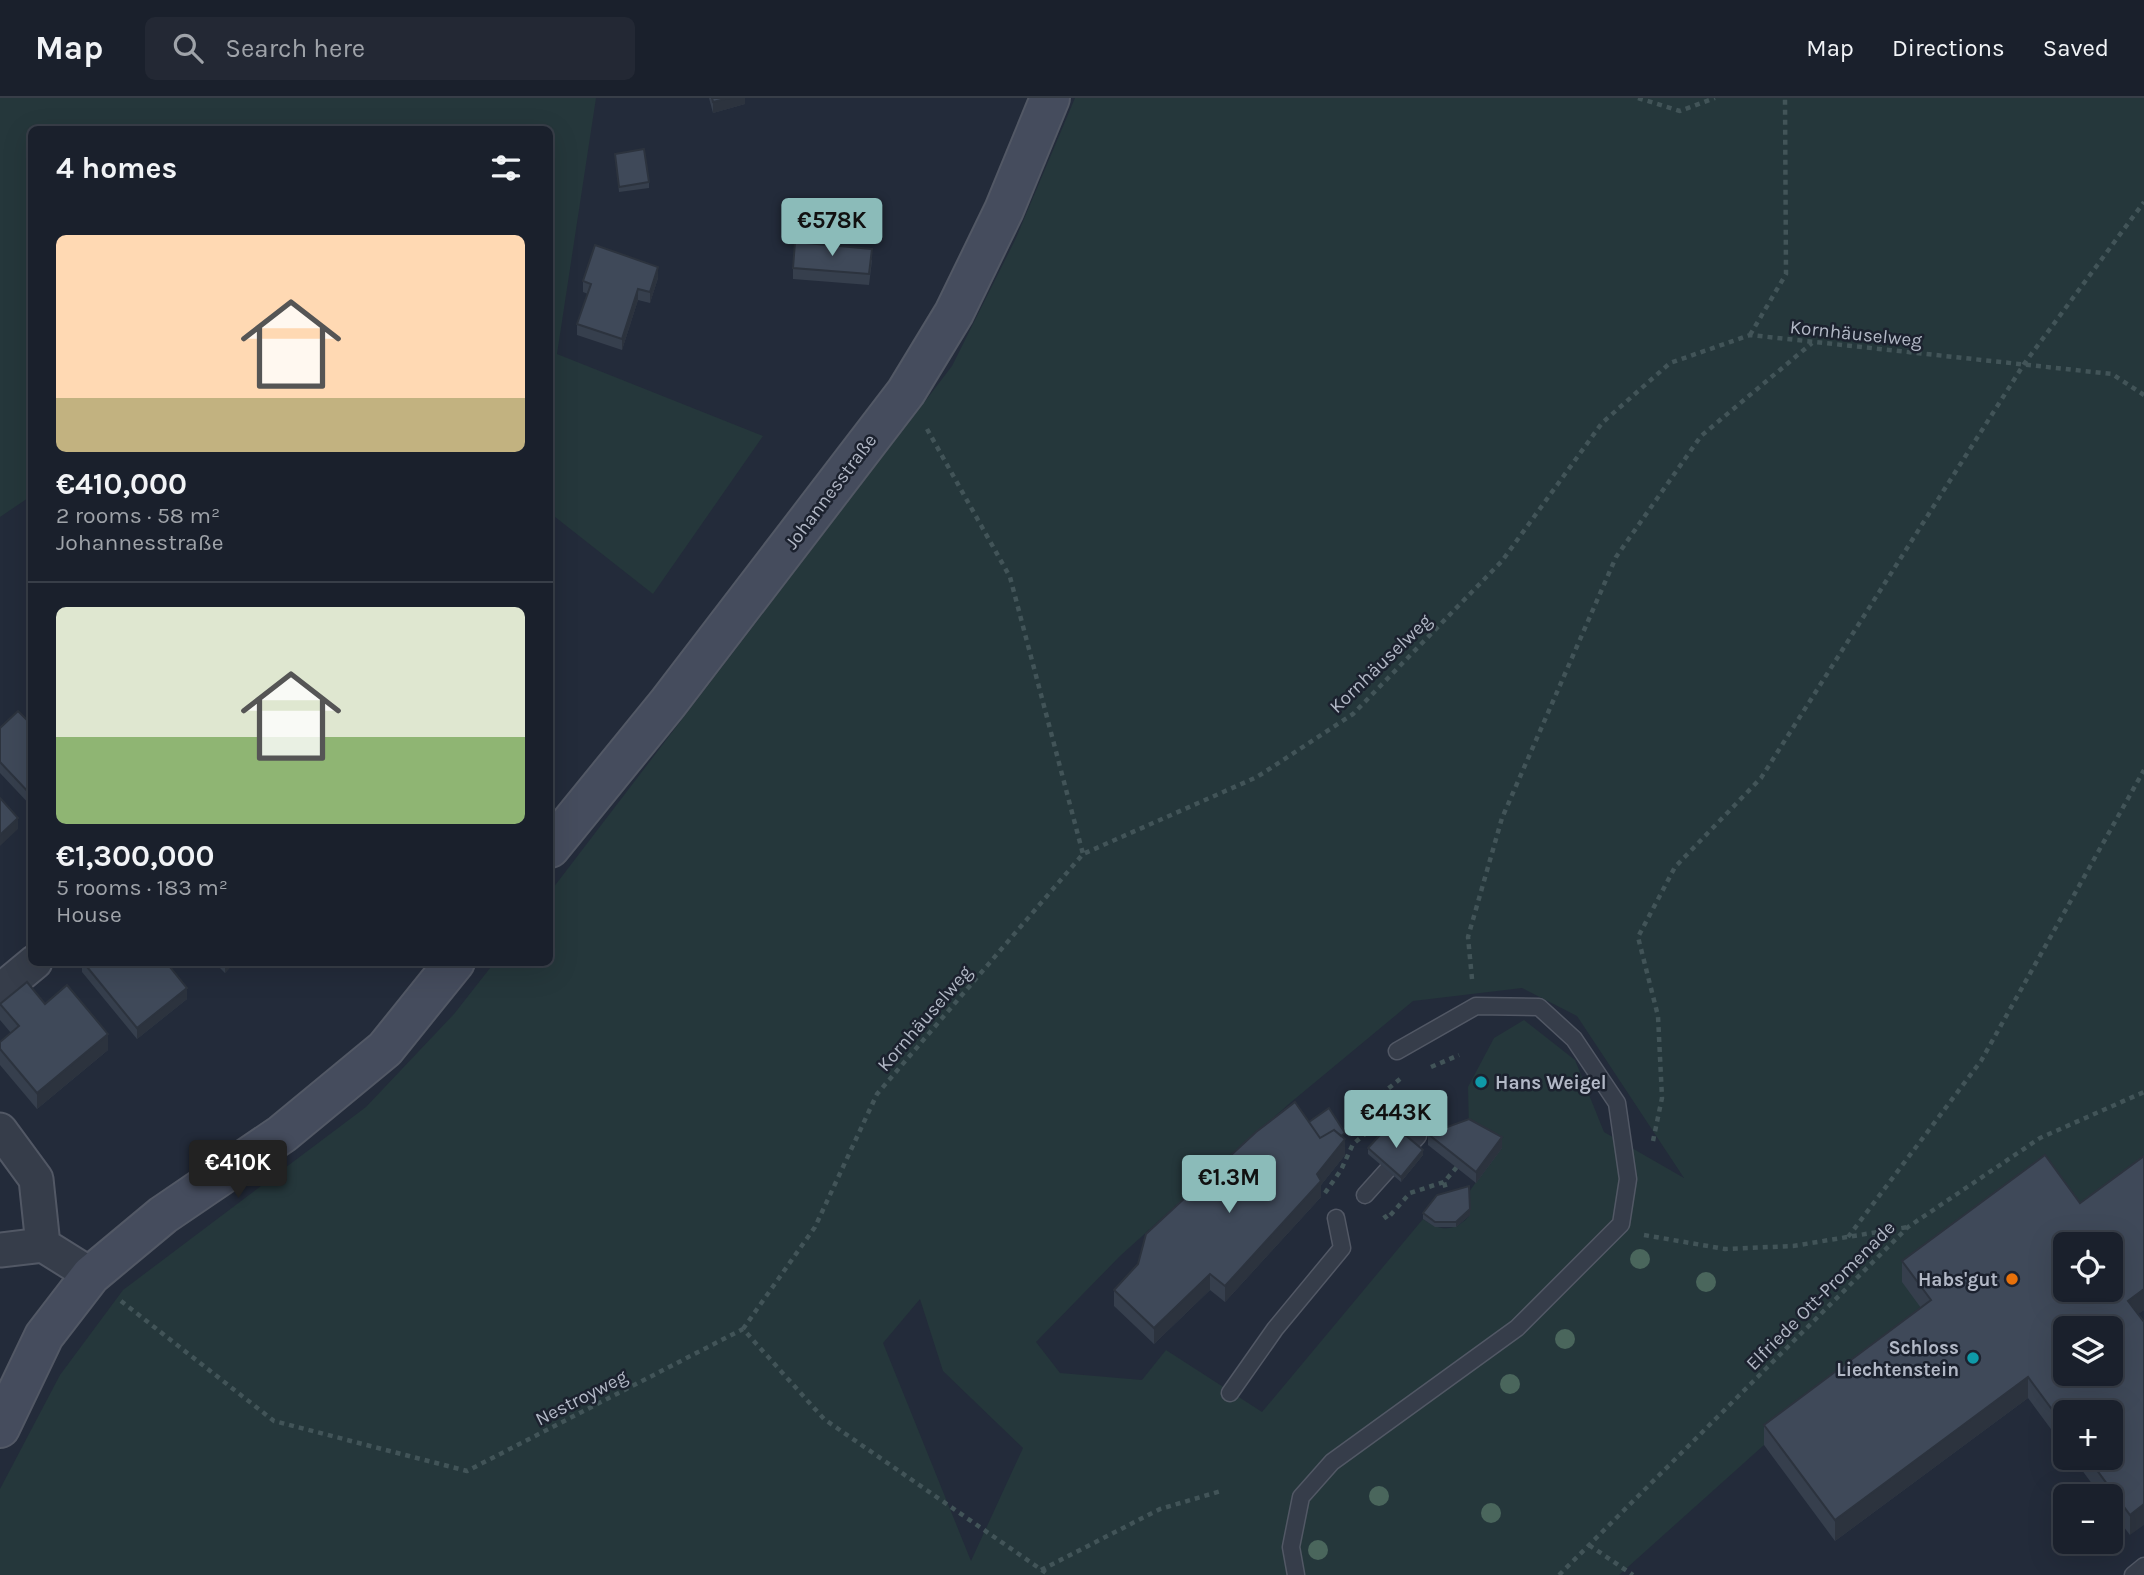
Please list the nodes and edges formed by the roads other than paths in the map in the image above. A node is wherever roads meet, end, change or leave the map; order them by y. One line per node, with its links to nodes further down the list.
1 (1050, 98): 2 (main road, Johannesstraße)
2 (553, 844)
3 (30, 966): 5 (street)
4 (452, 966): 13 (main road)
5 (0, 991)
6 (1396, 1051): 17 (lane)
7 (0, 1130): 11 (street)
8 (1418, 1136): 9 (lane)
9 (1365, 1195)
10 (1336, 1218): 14 (lane)
11 (43, 1245): 12 (street); 13 (street)
12 (0, 1251)
13 (91, 1275): 15 (main road)
14 (1230, 1393)
15 (0, 1428)
16 (2144, 1566): 18 (lane)
17 (1296, 1575)
18 (2133, 1575)

